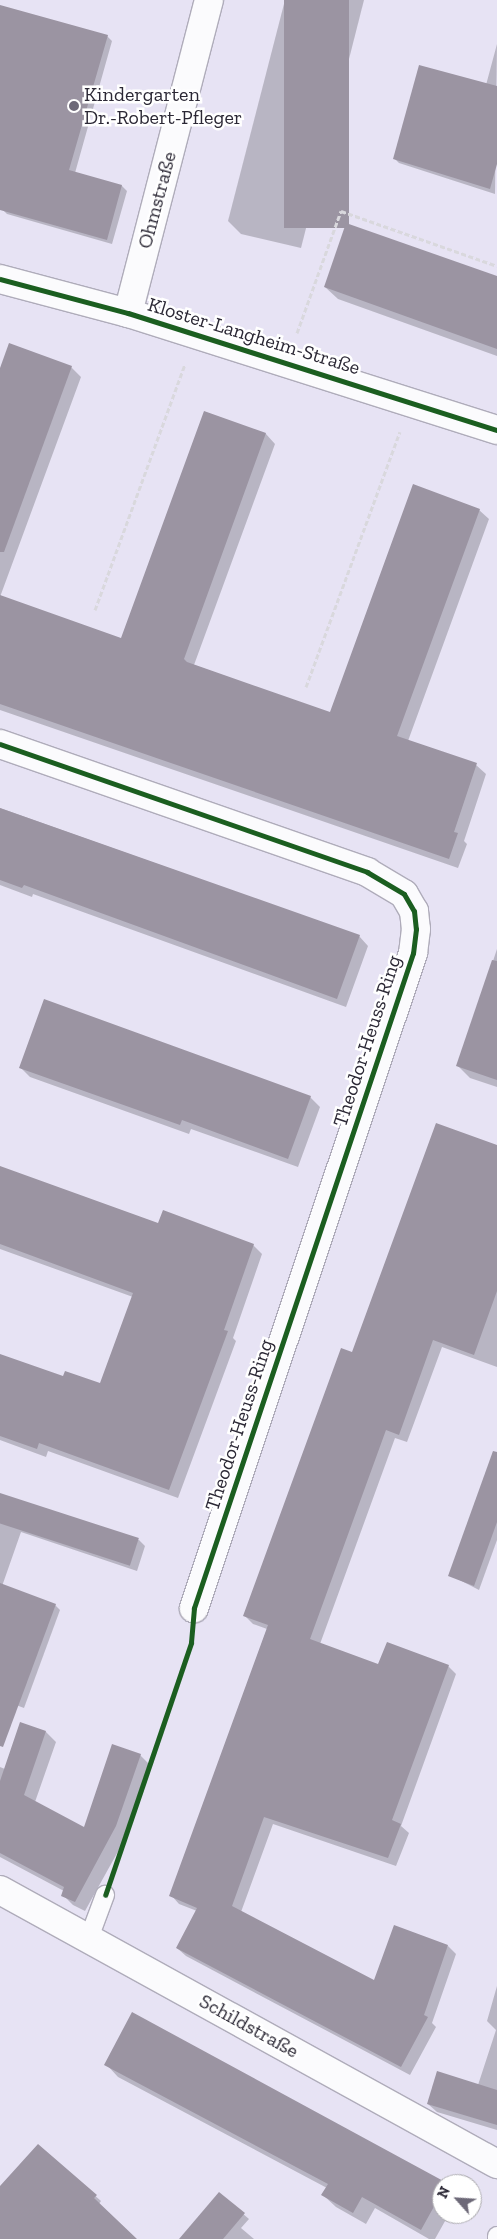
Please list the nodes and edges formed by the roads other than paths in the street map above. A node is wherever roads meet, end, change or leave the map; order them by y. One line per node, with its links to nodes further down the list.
1 (209, 0): 3 (street, Ohmstraße)
2 (0, 279): 3 (street, Kloster-Langheim-Straße)
3 (128, 312): 4 (street, Kloster-Langheim-Straße)
4 (497, 430)
5 (0, 744): 6 (street, Theodor-Heuss-Ring)
6 (194, 1608)
7 (0, 1890): 9 (street, Schildstraße)
8 (105, 1895): 9 (lane)
9 (89, 1938): 10 (street, Schildstraße)
10 (497, 2164)

